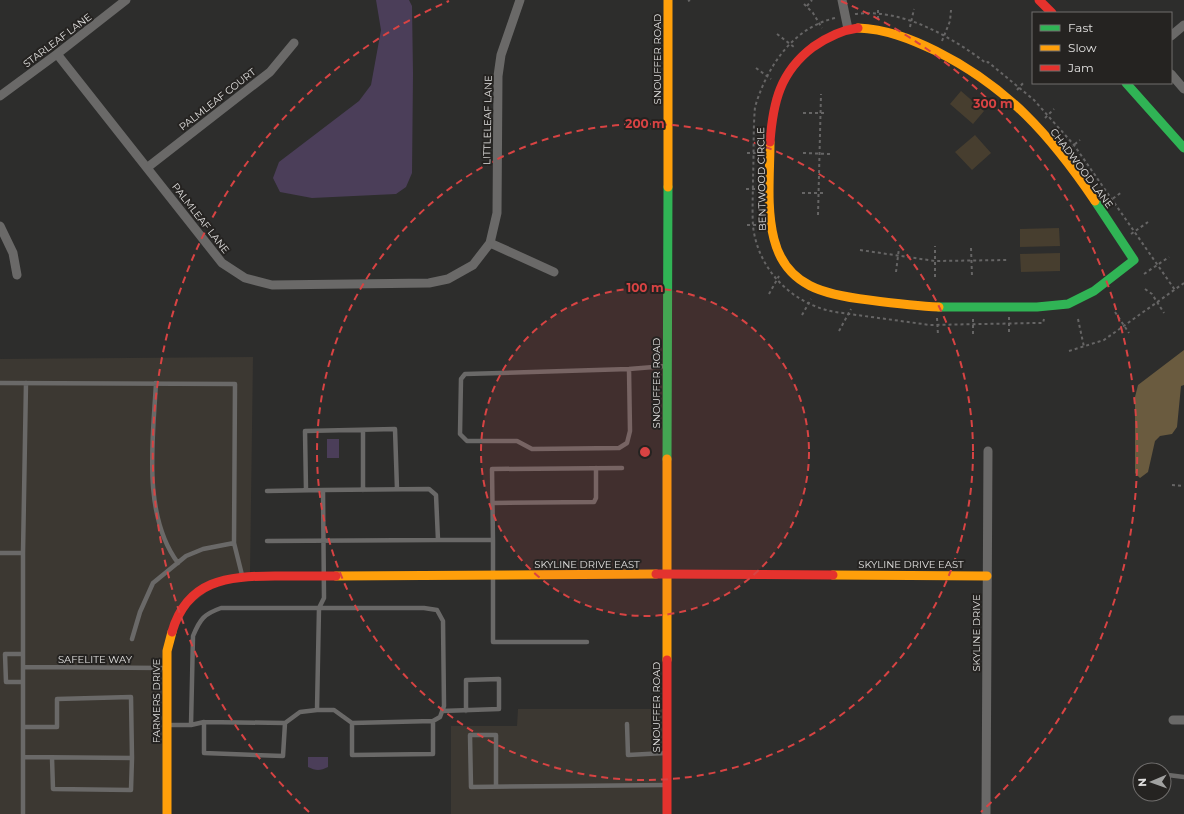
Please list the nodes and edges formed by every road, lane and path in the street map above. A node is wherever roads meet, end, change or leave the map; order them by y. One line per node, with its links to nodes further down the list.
1 (126, 0): 25 (street, STARLEAF LANE)
2 (520, 0): 54 (street, LITTLELEAF LANE)
3 (668, 0): 102 (street, SNOUFFER ROAD)
4 (812, 0): 8 (path)
5 (842, 0): 12 (street)
6 (1039, 0): 11 (street)
7 (804, 4): 8 (path)
8 (807, 6): 14 (path)
9 (914, 9): 13 (path)
10 (951, 10): 19 (path)
11 (1051, 12)
12 (845, 16): 13 (path); 14 (path); 16 (street)
13 (912, 22): 19 (path); 20 (path)
14 (820, 24): 21 (path); 23 (path)
15 (1184, 25): 18 (street)
16 (848, 29): 20 (street, CHADWOOD LANE); 21 (street, BENTWOOD CIRCLE)
17 (777, 34): 23 (path)
18 (1172, 35)
19 (944, 36): 24 (path); 47 (path)
20 (907, 38): 24 (street, CHADWOOD LANE)
21 (827, 39): 26 (street, BENTWOOD CIRCLE)
22 (294, 43): 42 (street, PALMLEAF COURT)
23 (790, 44): 26 (path); 29 (path)
24 (937, 52): 48 (street, CHADWOOD LANE)
25 (58, 54): 34 (street, STARLEAF LANE); 42 (street, PALMLEAF LANE)
26 (802, 55): 30 (street, BENTWOOD CIRCLE)
27 (756, 68): 29 (path)
28 (1172, 75): 32 (street)
29 (766, 76): 30 (path); 72 (path)
30 (781, 83): 65 (street, BENTWOOD CIRCLE)
31 (1127, 84): 38 (street)
32 (1184, 89)
33 (821, 94): 36 (path)
34 (0, 96)
35 (803, 113): 36 (path)
36 (820, 113): 37 (path); 40 (path)
37 (827, 113)
38 (1184, 148)
39 (803, 153): 40 (path)
40 (819, 154): 41 (path); 45 (path)
41 (830, 154)
42 (148, 167): 54 (street, PALMLEAF LANE)
43 (1122, 192): 47 (path)
44 (802, 193): 45 (path)
45 (818, 193): 46 (path); 49 (path)
46 (826, 194)
47 (1112, 199): 48 (path); 52 (path)
48 (1098, 208): 53 (street, CHADWOOD LANE)
49 (818, 215)
50 (1148, 222): 52 (path)
51 (0, 226): 69 (street)
52 (1135, 232): 53 (path); 64 (path)
53 (1121, 241): 78 (street, CHADWOOD LANE)
54 (490, 243): 66 (street)
55 (935, 246): 63 (path)
56 (899, 248): 59 (path)
57 (971, 248): 61 (path)
58 (860, 250): 59 (path)
59 (898, 256): 63 (path); 67 (path)
60 (1169, 257): 64 (path)
61 (972, 260): 62 (path); 63 (path); 70 (path)
62 (1007, 260)
63 (935, 261): 71 (path)
64 (1158, 264): 68 (path); 76 (path)
65 (788, 268): 72 (path); 74 (street, BENTWOOD CIRCLE)
66 (554, 272)
67 (896, 272)
68 (1144, 274)
69 (17, 275)
70 (972, 276)
71 (935, 277)
72 (776, 280): 77 (path); 81 (path)
73 (1184, 283): 76 (path)
74 (816, 289): 79 (street, BENTWOOD CIRCLE); 81 (path)
75 (1145, 289): 80 (path)
76 (1175, 290): 80 (path)
77 (769, 294)
78 (1085, 296): 82 (street, BENTWOOD CIRCLE)
79 (853, 298): 83 (street, BENTWOOD CIRCLE); 87 (path)
80 (1157, 303): 86 (path); 94 (path)
81 (808, 304): 87 (path); 88 (path)
82 (1009, 307): 84 (street, BENTWOOD CIRCLE); 92 (path)
83 (937, 308): 84 (street, BENTWOOD CIRCLE); 93 (path)
84 (972, 308): 91 (path)
85 (1115, 312): 94 (path)
86 (1164, 313)
87 (849, 314): 93 (path); 95 (path)
88 (802, 315)
89 (1049, 318): 92 (path)
90 (1078, 319): 100 (path)
91 (973, 324): 92 (path); 93 (path); 99 (path)
92 (1009, 324): 97 (path)
93 (937, 325): 98 (path)
94 (1124, 325): 96 (path); 100 (path)
95 (839, 331)
96 (1129, 333)
97 (1009, 334)
98 (938, 335)
99 (973, 336)
100 (1084, 347): 101 (path)
101 (1069, 351)
102 (667, 366): 103 (lane); 127 (street, SNOUFFER ROAD)
103 (629, 369): 103 (lane)
104 (156, 382): 106 (lane); 123 (lane); 126 (lane)
105 (0, 383): 106 (lane)
106 (26, 383): 125 (lane)
107 (363, 430): 113 (lane); 115 (lane); 116 (lane)
108 (988, 451): 131 (street, SKYLINE DRIVE)
109 (596, 468): 110 (lane); 118 (lane); 118 (lane)
110 (622, 468)
111 (1172, 485): 112 (path)
112 (1184, 486)
113 (306, 490): 114 (lane); 117 (lane)
114 (323, 490): 115 (lane); 122 (lane)
115 (363, 490): 116 (lane)
116 (397, 490): 119 (lane)
117 (267, 491)
118 (493, 503): 120 (lane)
119 (438, 540): 120 (lane); 122 (lane)
120 (493, 540): 128 (lane)
121 (267, 541): 122 (lane)
122 (323, 541): 130 (lane)
123 (234, 543): 126 (lane); 129 (lane)
124 (0, 553): 125 (lane)
125 (23, 553): 136 (lane)
126 (178, 563): 134 (lane)
127 (667, 574): 128 (street, SKYLINE DRIVE EAST); 131 (street, SKYLINE DRIVE EAST); 153 (street, SNOUFFER ROAD)
128 (493, 575): 130 (street, SKYLINE DRIVE EAST); 135 (lane)
129 (242, 576): 130 (street, SKYLINE DRIVE EAST); 132 (street, SKYLINE DRIVE EAST)
130 (324, 576): 133 (lane)
131 (987, 576): 164 (street, SKYLINE DRIVE)
132 (193, 596): 138 (street, FARMERS DRIVE)
133 (319, 608): 140 (lane); 142 (lane); 151 (lane)
134 (132, 639)
135 (587, 642)
136 (23, 654): 137 (lane); 139 (lane)
137 (23, 667): 138 (lane, SAFELITE WAY); 139 (lane)
138 (166, 668): 150 (street, FARMERS DRIVE)
139 (23, 682): 152 (lane)
140 (317, 710): 147 (lane); 148 (lane)
141 (466, 710): 141 (lane); 142 (lane)
142 (442, 711): 145 (lane)
143 (1173, 720): 144 (street)
144 (1184, 720)
145 (433, 721): 148 (lane); 148 (lane)
146 (204, 722): 147 (lane); 147 (lane); 151 (lane)
147 (285, 723)
148 (352, 723)
149 (627, 724): 153 (lane)
150 (167, 725): 151 (lane); 162 (street, FARMERS DRIVE)
151 (191, 725)
152 (23, 727): 154 (lane); 156 (lane)
153 (667, 753): 159 (street, SNOUFFER ROAD)
154 (23, 757): 155 (lane); 161 (lane)
155 (52, 758): 156 (lane); 156 (lane)
156 (132, 758)
157 (1172, 776): 158 (lane)
158 (1184, 777)
159 (667, 785): 160 (lane); 163 (street, SNOUFFER ROAD)
160 (496, 786): 160 (lane)
161 (23, 814)
162 (166, 814)
163 (667, 814)
164 (986, 814)

